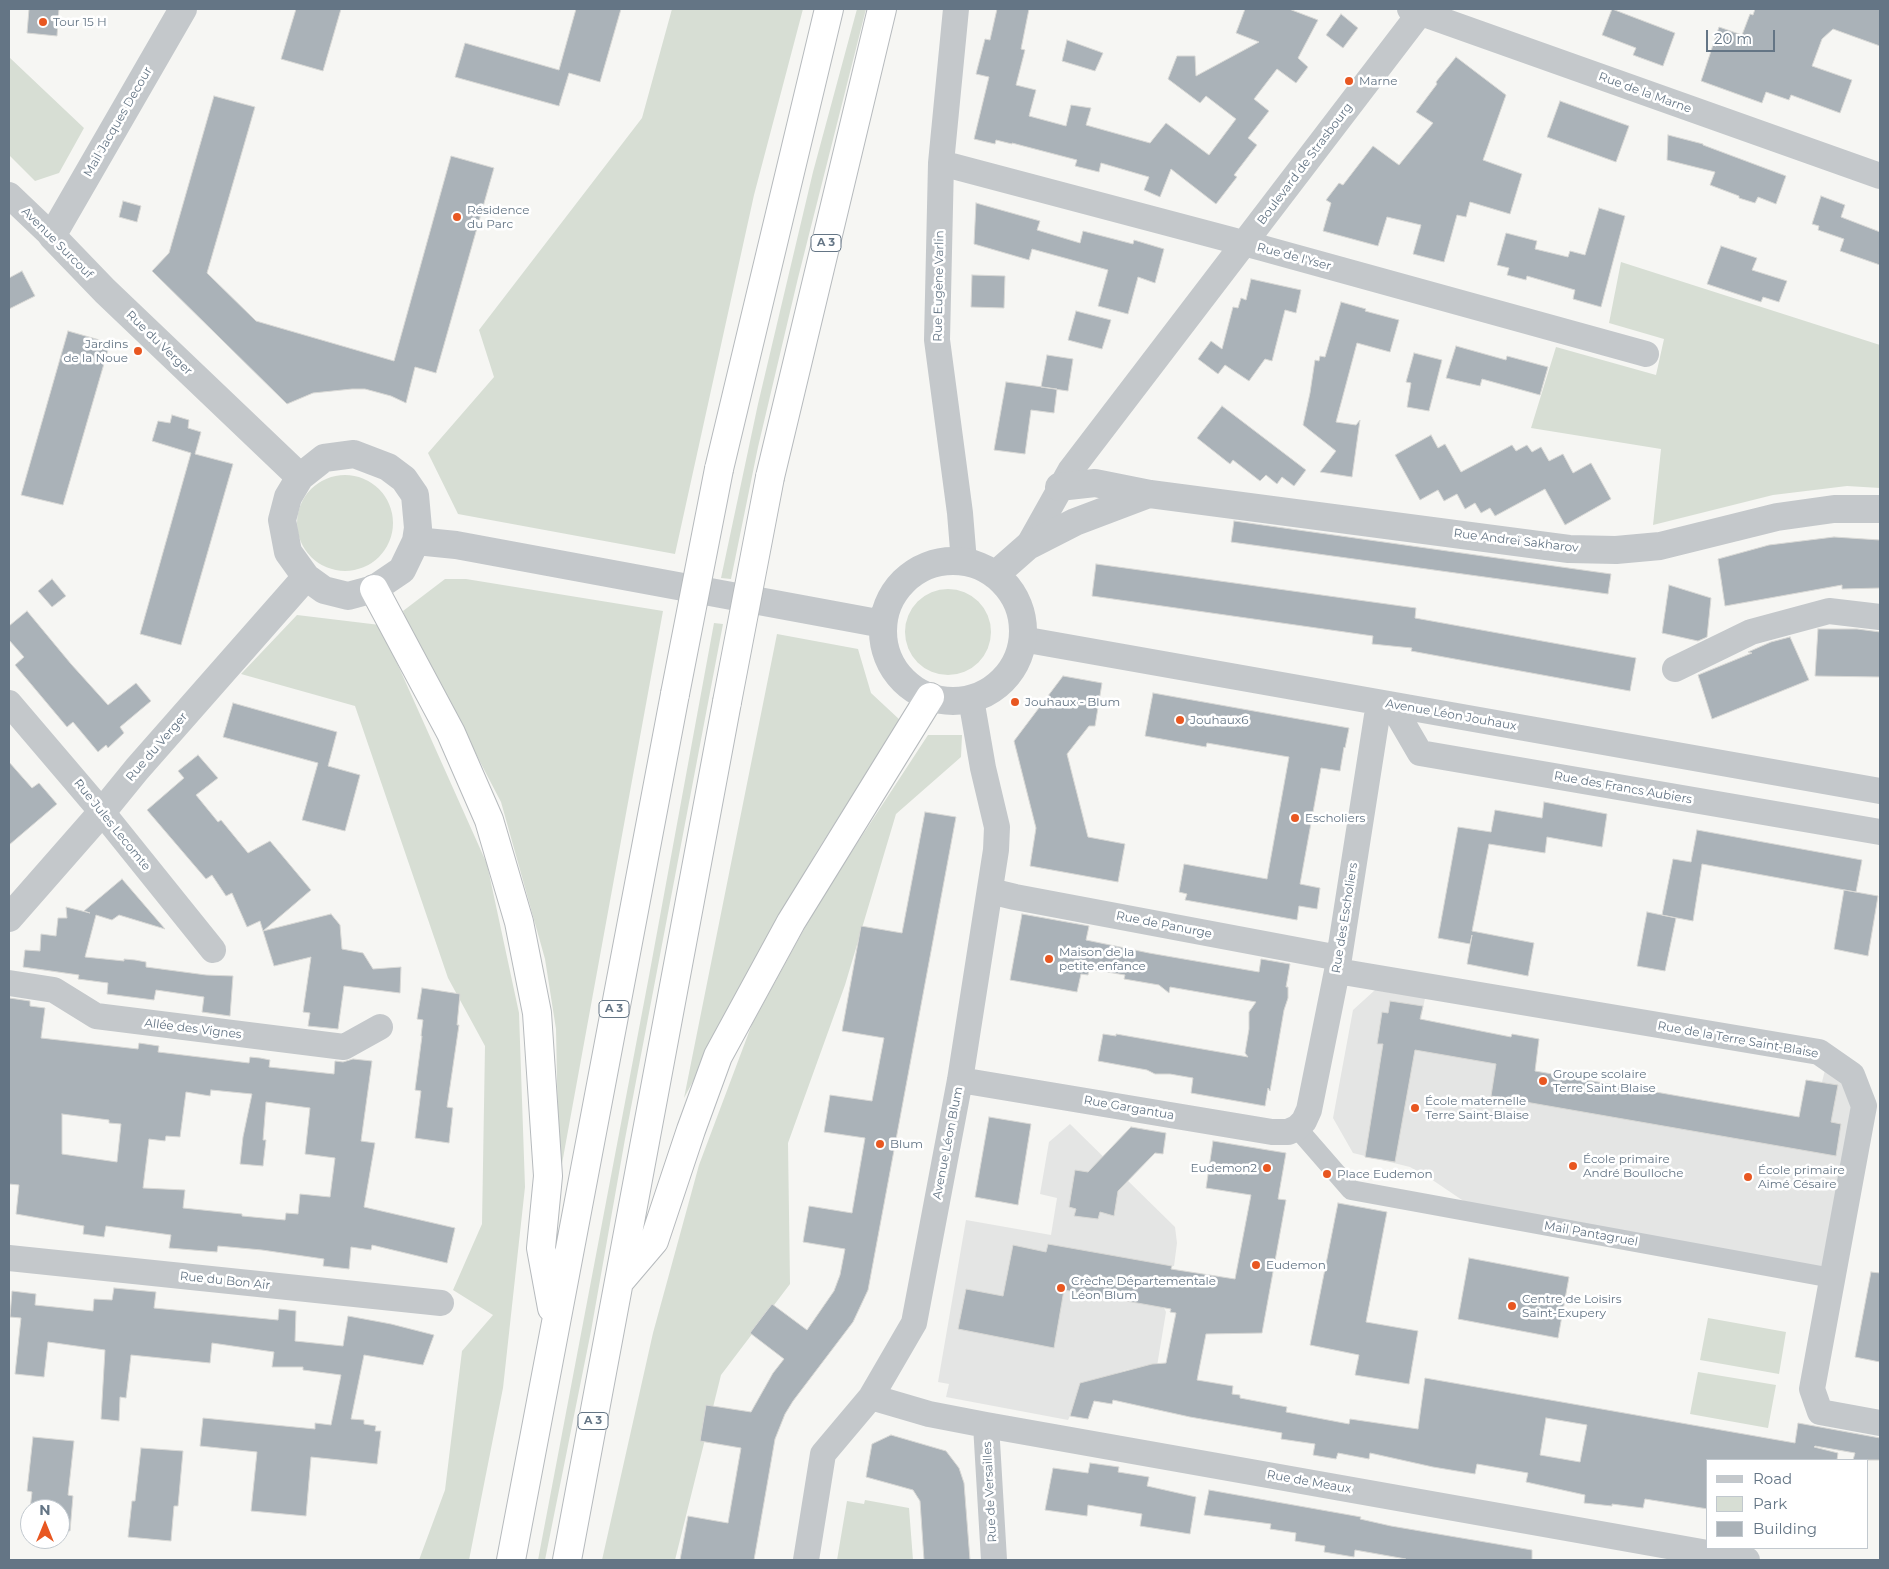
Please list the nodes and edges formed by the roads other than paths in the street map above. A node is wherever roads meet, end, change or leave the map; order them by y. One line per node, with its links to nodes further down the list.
1 (183, 9): 9 (street, Mail Jacques Decour)
2 (829, 9): 48 (highway, A 3, bridge)
3 (882, 9): 46 (highway, A 3, bridge)
4 (956, 9): 6 (street, Rue Eugène Varlin)
5 (1418, 10): 7 (street, Rue de la Marne); 10 (street, Boulevard de Strasbourg)
6 (941, 163): 10 (street, Rue de l'Yser); 21 (street, Rue Eugène Varlin)
7 (1880, 176)
8 (9, 195): 9 (street, Avenue Surcouf)
9 (52, 236): 11 (street, Avenue Surcouf)
10 (1244, 243): 12 (street, Rue de l'Yser); 13 (street, Boulevard de Strasbourg)
11 (105, 291): 14 (street, Rue du Verger)
12 (1646, 354)
13 (1095, 438): 15 (street); 16 (street, Boulevard de Strasbourg)
14 (300, 477): 19 (street); 23 (street)
15 (1095, 483): 16 (street, Rue Andreï Sakharov); 17 (street, Rue Andreï Sakharov)
16 (1059, 487): 20 (street, Boulevard de Strasbourg)
17 (1150, 494): 18 (street, Rue Andreï Sakharov); 20 (street, Rue Andreï Sakharov)
18 (1880, 509)
19 (416, 541): 24 (street); 26 (street)
20 (1028, 546): 22 (street, Rue Andreï Sakharov)
21 (964, 562): 22 (street); 26 (street)
22 (995, 575): 27 (street)
23 (306, 577): 24 (street); 34 (street, Rue du Verger)
24 (374, 589): 48 (highway)
25 (1880, 617): 28 (street)
26 (883, 624): 29 (street)
27 (1022, 639): 30 (street); 32 (street, Avenue Léon Jouhaux)
28 (1675, 669)
29 (930, 697): 30 (street); 46 (highway)
30 (971, 699): 36 (street, Avenue Léon Blum)
31 (9, 703): 34 (street, Rue Jules Lecomte)
32 (1386, 704): 33 (street, Avenue Léon Jouhaux); 35 (street, Rue des Francs Aubiers); 39 (street, Rue des Escholiers)
33 (1880, 791)
34 (102, 812): 37 (street, Rue du Verger); 38 (street, Rue Jules Lecomte)
35 (1880, 832)
36 (990, 891): 39 (street, Rue de Panurge); 42 (street, Avenue Léon Blum)
37 (9, 918)
38 (213, 950)
39 (1338, 965): 43 (street, Rue des Escholiers); 45 (street, Rue de la Terre Saint-Blaise)
40 (9, 983): 41 (street, Allée des Vignes)
41 (380, 1027)
42 (960, 1080): 43 (street, Rue Gargantua); 49 (street, Avenue Léon Blum)
43 (1297, 1128): 45 (street, Mail Pantagruel)
44 (9, 1258): 47 (street, Rue du Bon Air)
45 (1832, 1278): 50 (street, Rue de la Terre Saint-Blaise)
46 (619, 1282): 53 (highway, A 3)
47 (441, 1303)
48 (555, 1324): 52 (highway, A 3)
49 (871, 1397): 51 (street, Rue de Meaux); 54 (street, Avenue Léon Blum)
50 (1880, 1423)
51 (986, 1424): 55 (street, Rue de Versailles); 56 (street, Rue de Meaux)
52 (511, 1560)
53 (567, 1560)
54 (806, 1560)
55 (994, 1560)
56 (1747, 1560)

